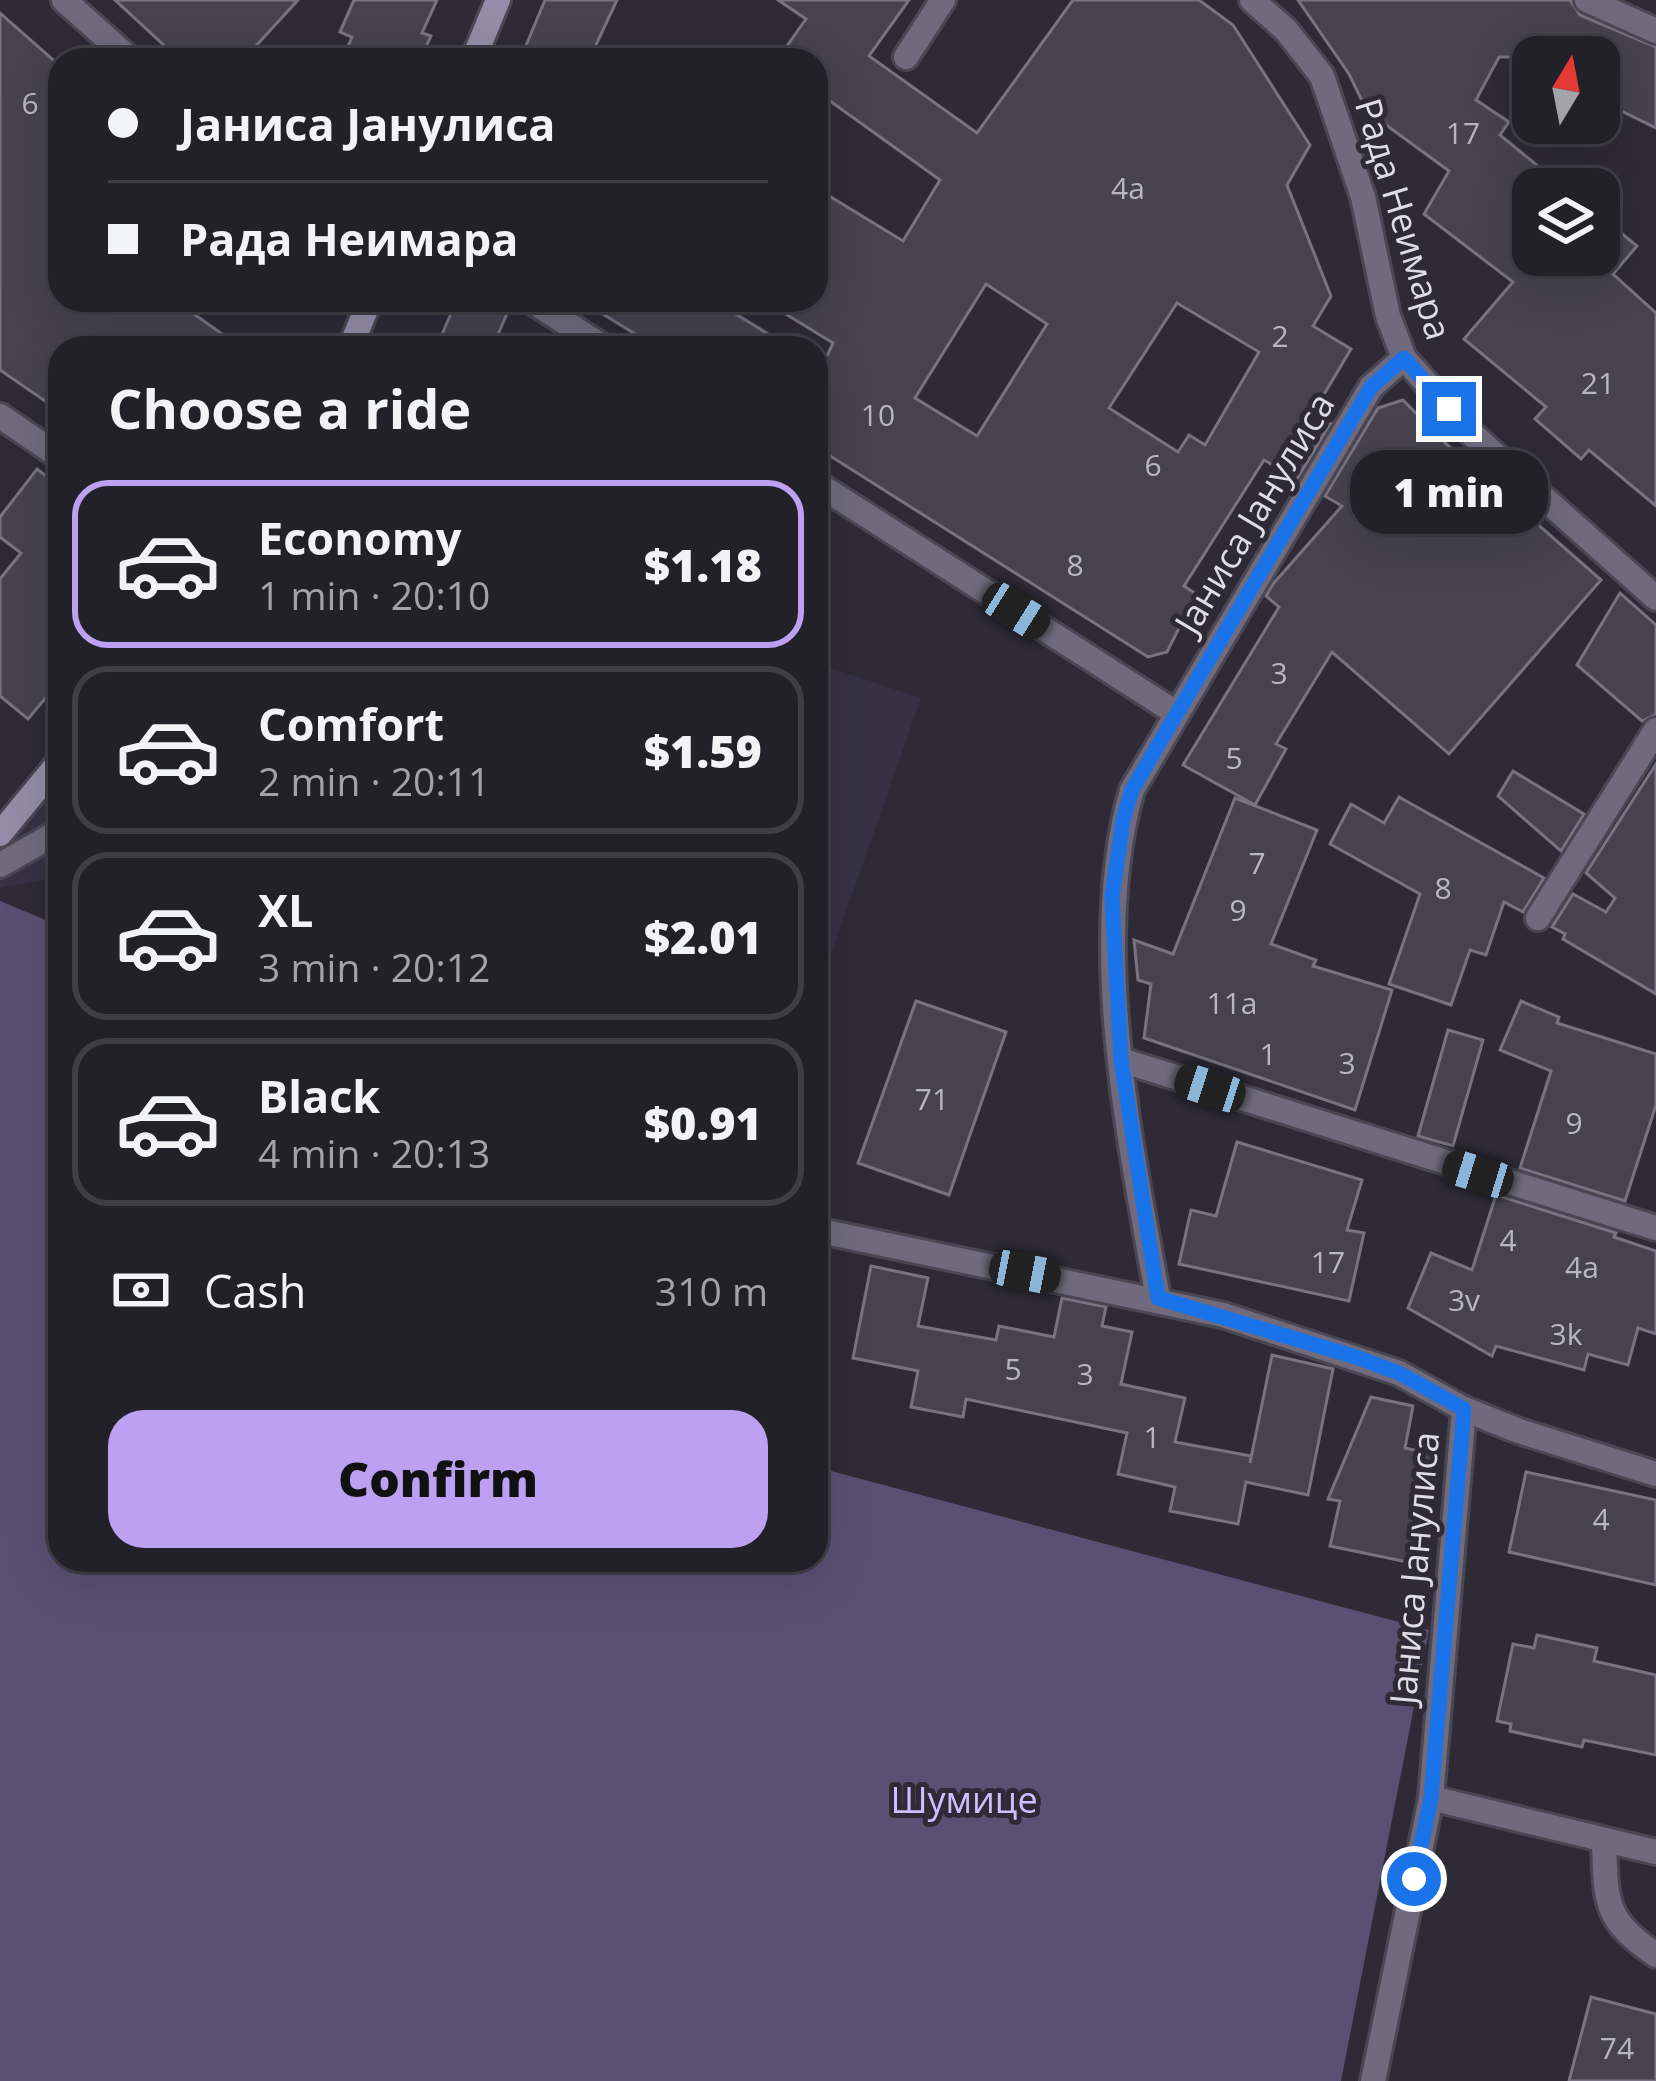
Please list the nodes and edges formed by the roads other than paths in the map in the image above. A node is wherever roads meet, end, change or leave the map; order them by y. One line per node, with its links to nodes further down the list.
1 (64, 0): 7 (street)
2 (498, 0): 8 (street)
3 (943, 0): 9 (street)
4 (1252, 0): 12 (street, Рада Неимара)
5 (1587, 0): 6 (street)
6 (1656, 31)
7 (118, 48)
8 (478, 48)
9 (906, 57)
10 (549, 312): 11 (street)
11 (586, 336)
12 (1404, 358): 16 (street, Рада Неимара); 17 (street, Јаниса Јанулиса)
13 (0, 416): 14 (street)
14 (48, 449)
15 (828, 491): 17 (street)
16 (1656, 598)
17 (1176, 713): 24 (street, Јаниса Јанулиса)
18 (1656, 730): 23 (street)
19 (48, 776): 20 (street)
20 (0, 834)
21 (48, 838): 22 (street)
22 (0, 865)
23 (1538, 918)
24 (1121, 1060): 25 (street); 27 (street, Јаниса Јанулиса)
25 (1656, 1228)
26 (828, 1232): 27 (street)
27 (1158, 1298): 28 (street, Јаниса Јанулиса)
28 (1464, 1409): 29 (street); 30 (street, Јаниса Јанулиса)
29 (1656, 1474)
30 (1431, 1798): 31 (street); 34 (street, Јаниса Јанулиса)
31 (1604, 1840): 32 (street); 33 (street)
32 (1656, 1852)
33 (1656, 1955)
34 (1373, 2081)

